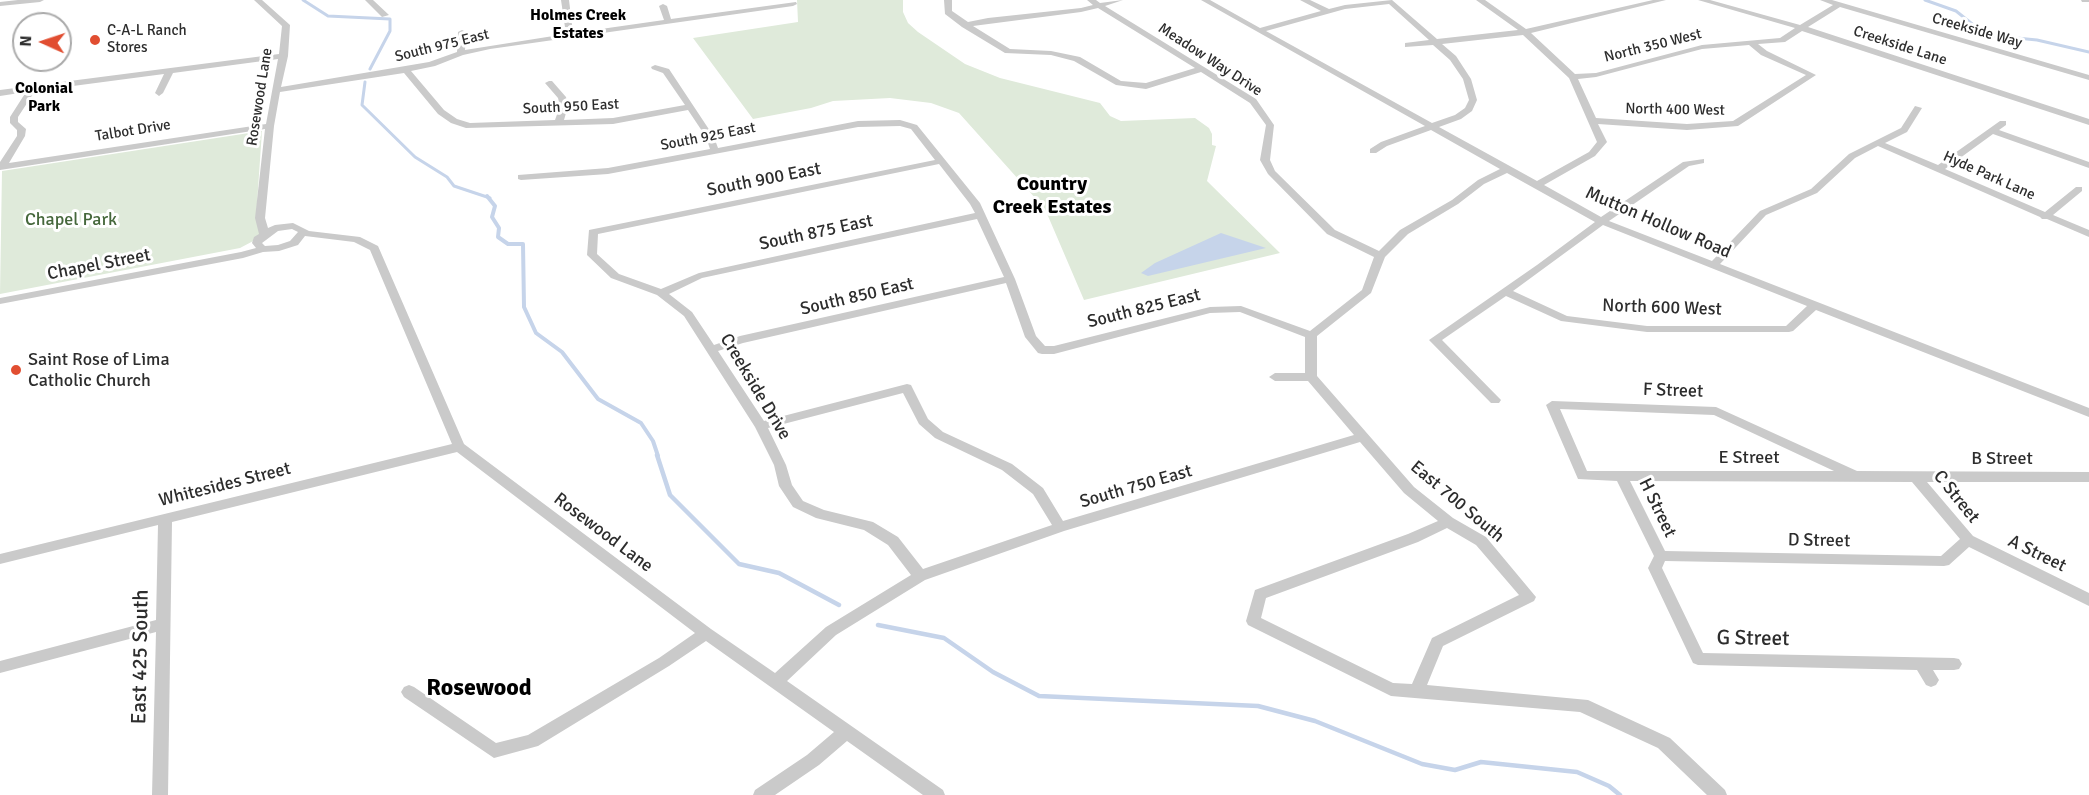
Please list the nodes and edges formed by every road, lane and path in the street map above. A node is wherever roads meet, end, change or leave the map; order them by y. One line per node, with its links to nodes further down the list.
1 (40, 0): 16 (street)
2 (258, 0): 35 (street, Rosewood Lane)
3 (369, 0): 23 (street)
4 (565, 0): 30 (street)
5 (752, 0): 21 (street)
6 (948, 0): 25 (street)
7 (1090, 0): 18 (street, Meadow Way Drive)
8 (1119, 0): 18 (street)
9 (1205, 0): 27 (street, Mutton Hollow Road)
10 (1304, 0): 22 (street)
11 (1480, 0): 29 (street)
12 (1662, 0): 29 (street)
13 (1702, 0): 26 (street, Creekside Lane)
14 (1824, 0): 19 (street, Creekside Way)
15 (1389, 1): 22 (street); 31 (street)
16 (0, 4)
17 (793, 4): 21 (street, South 975 East)
18 (1099, 5): 25 (street); 37 (street, Meadow Way Drive)
19 (1838, 5): 26 (street, North 350 West); 41 (street, Creekside Way)
20 (663, 6): 24 (street)
21 (755, 10): 24 (street, South 975 East)
22 (1327, 11): 27 (street)
23 (385, 15)
24 (668, 22): 30 (street, South 975 East)
25 (965, 25): 37 (street)
26 (1802, 28): 32 (street, North 350 West); 51 (street, Creekside Lane)
27 (1260, 30): 54 (street, Mutton Hollow Road)
28 (462, 32): 34 (street)
29 (1525, 32): 31 (street); 40 (street)
30 (570, 36): 34 (street, South 975 East)
31 (1435, 42): 33 (street); 54 (street)
32 (1751, 43): 40 (street, North 350 West); 50 (street, North 400 West)
33 (1408, 45)
34 (461, 52): 39 (street, South 975 East)
35 (284, 56): 38 (street); 44 (street, Rosewood Lane)
36 (655, 67): 47 (street)
37 (1202, 69): 77 (street, Meadow Way Drive)
38 (170, 70): 43 (street); 46 (street)
39 (406, 70): 44 (street, South 975 East); 49 (street, South 950 East)
40 (1573, 77): 50 (street)
41 (2089, 78)
42 (549, 83): 49 (street)
43 (32, 89): 45 (street); 62 (street)
44 (276, 90): 53 (street, Rosewood Lane)
45 (0, 93)
46 (159, 93)
47 (690, 107): 49 (street, South 950 East); 57 (street)
48 (1918, 108): 56 (street)
49 (559, 121)
50 (1594, 121): 66 (street)
51 (2089, 122)
52 (2003, 123): 55 (street)
53 (270, 126): 62 (street, Talbot Drive); 68 (street, Rosewood Lane)
54 (1431, 127): 58 (street); 63 (street, Mutton Hollow Road)
55 (1992, 131): 61 (street); 64 (street)
56 (1878, 143): 64 (street, Hyde Park Lane); 78 (street)
57 (715, 151): 59 (street, South 925 East); 65 (street, South 925 East)
58 (1373, 151)
59 (942, 161): 69 (street); 73 (street, South 900 East)
60 (1701, 161): 71 (street)
61 (2089, 165)
62 (1, 166)
63 (1507, 169): 66 (street, Mutton Hollow Road); 77 (street)
64 (1937, 170): 70 (street, Hyde Park Lane)
65 (521, 177)
66 (1536, 186): 71 (street, Mutton Hollow Road)
67 (2079, 189): 70 (street)
68 (261, 211): 72 (street); 76 (street, Rosewood Lane)
69 (981, 215): 79 (street); 81 (street, South 875 East)
70 (2045, 217): 74 (street, Hyde Park Lane)
71 (1601, 221): 78 (street, Mutton Hollow Road); 80 (street)
72 (285, 226): 75 (street); 76 (street)
73 (593, 232): 81 (street, Creekside Drive)
74 (2089, 234)
75 (301, 237): 76 (street, Rosewood Lane); 92 (street, Rosewood Lane)
76 (261, 241): 82 (street, Chapel Street)
77 (1380, 256): 84 (street)
78 (1714, 265): 83 (street, Mutton Hollow Road)
79 (1010, 279): 84 (street, South 825 East); 85 (street, South 850 East)
80 (1505, 292): 83 (street, North 600 West); 88 (street)
81 (661, 293): 85 (street, Creekside Drive)
82 (0, 301)
83 (1815, 305): 89 (street, Mutton Hollow Road)
84 (1311, 334): 86 (street)
85 (711, 350): 90 (street, Creekside Drive)
86 (1311, 376): 87 (street); 91 (street, East 700 South)
87 (1275, 377)
88 (1495, 400)
89 (2089, 413)
90 (761, 426): 100 (street); 104 (street, Creekside Drive)
91 (1363, 437): 99 (street, East 700 South); 100 (street, South 750 East)
92 (459, 447): 98 (street, Whitesides Street); 107 (street, Rosewood Lane)
93 (1583, 476): 94 (street, E Street); 95 (street, F Street)
94 (1621, 476): 95 (street, E Street); 102 (street, H Street)
95 (1855, 476): 96 (street, E Street)
96 (1916, 477): 97 (street, B Street); 101 (street, C Street)
97 (2089, 477)
98 (165, 519): 103 (street, Whitesides Street); 106 (street, East 425 South)
99 (1448, 522): 114 (street, East 700 South); 114 (street)
100 (1060, 527): 104 (street, South 750 East)
101 (1968, 540): 102 (street, D Street); 105 (street, A Street)
102 (1661, 556): 108 (street, G Street)
103 (0, 559)
104 (920, 576): 111 (street, South 750 East)
105 (2089, 600)
106 (163, 624): 110 (street); 116 (street, East 425 South)
107 (706, 633): 111 (street, Rosewood Lane); 113 (street)
108 (1921, 663): 109 (street, G Street); 112 (street)
109 (1954, 664)
110 (0, 667)
111 (777, 681): 115 (street, Rosewood Lane)
112 (1930, 681)
113 (409, 692)
114 (1417, 692): 119 (street)
115 (846, 732): 117 (street); 118 (street, Rosewood Lane)
116 (160, 795)
117 (761, 795)
118 (937, 795)
119 (1719, 795)

